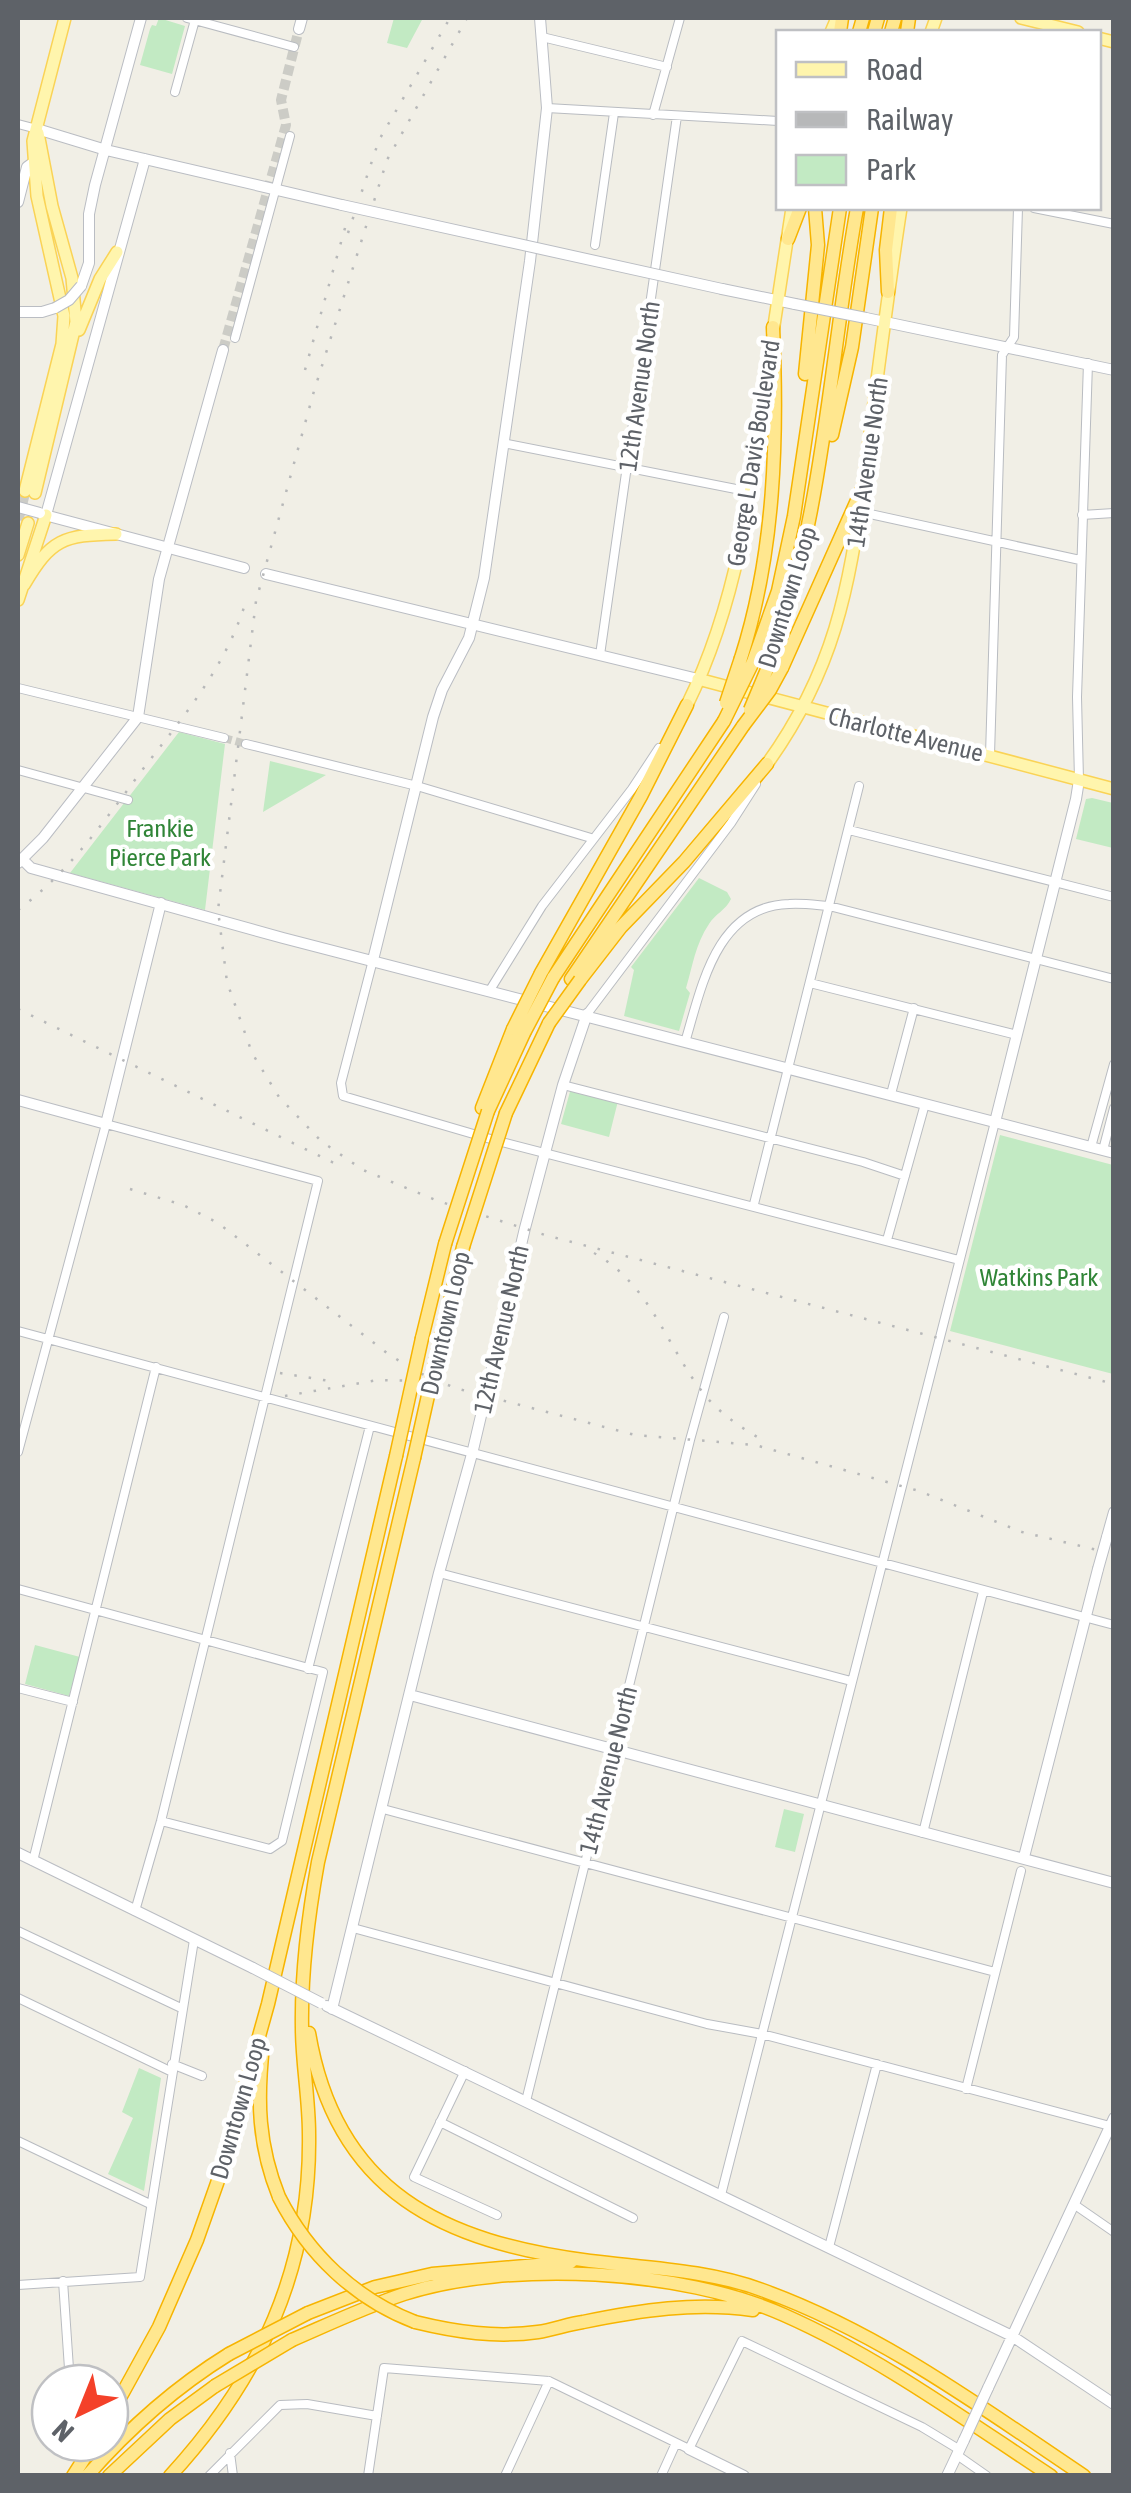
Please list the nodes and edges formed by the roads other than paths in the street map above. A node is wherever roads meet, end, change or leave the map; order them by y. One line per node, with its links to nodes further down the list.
1 (65, 18): 18 (main road)
2 (141, 18): 20 (street)
3 (540, 18): 8 (street)
4 (680, 18): 10 (street)
5 (1021, 18): 7 (main road)
6 (191, 19): 9 (street); 11 (street)
7 (1038, 27)
8 (542, 37): 10 (street); 12 (street)
9 (294, 46)
10 (666, 67): 14 (street)
11 (174, 92)
12 (548, 108): 13 (street); 49 (street)
13 (614, 112): 14 (street); 36 (street)
14 (654, 114): 15 (street)
15 (677, 116): 16 (street); 52 (street, 12th Avenue North)
16 (776, 121)
17 (18, 124): 18 (street)
18 (37, 128): 20 (street); 22 (main road); 46 (main road)
19 (290, 136): 23 (street)
20 (106, 150): 21 (street); 40 (street, bridge)
21 (145, 159): 23 (street); 37 (street)
22 (34, 162): 24 (street); 46 (main road)
23 (275, 189): 39 (street, bridge); 43 (street)
24 (18, 202)
25 (797, 210): 35 (highway)
26 (815, 210): 50 (highway)
27 (840, 210): 50 (highway, Downtown Loop)
28 (857, 210): 51 (highway, Downtown Loop)
29 (872, 210): 51 (highway)
30 (891, 210): 38 (highway)
31 (901, 210): 38 (main road, 14th Avenue North)
32 (1018, 210): 44 (street)
33 (1044, 210): 34 (street)
34 (1114, 224)
35 (788, 239): 39 (main road, George L Davis Boulevard)
36 (595, 245)
37 (118, 252): 46 (main road); 58 (street)
38 (888, 292): 41 (main road, 14th Avenue North)
39 (778, 300): 41 (street, bridge); 42 (main road, George L Davis Boulevard)
40 (18, 312)
41 (885, 321): 44 (street); 53 (main road, 14th Avenue North)
42 (773, 327): 54 (main road, George L Davis Boulevard); 72 (highway)
43 (235, 338)
44 (1007, 346): 47 (street); 62 (street)
45 (223, 350): 63 (street)
46 (71, 353)
47 (1088, 363): 48 (street); 59 (street)
48 (1114, 370)
49 (504, 443): 52 (street); 70 (street)
50 (803, 451): 72 (highway, Downtown Loop)
51 (820, 465): 73 (highway, Downtown Loop)
52 (627, 468): 54 (street); 71 (street, 12th Avenue North)
53 (863, 487): 56 (main road, 14th Avenue North); 73 (highway)
54 (751, 492): 74 (main road, George L Davis Boulevard)
55 (18, 506): 58 (street, bridge)
56 (860, 512): 62 (street); 77 (main road, 14th Avenue North)
57 (1114, 513): 59 (street)
58 (43, 514): 61 (street); 68 (main road)
59 (1082, 514): 65 (street)
60 (28, 522): 64 (main road)
61 (116, 534): 63 (street); 68 (main road)
62 (996, 543): 65 (street); 81 (street)
63 (167, 548): 66 (street); 78 (street)
64 (18, 556)
65 (1080, 560): 84 (street)
66 (244, 568)
67 (266, 574): 70 (street)
68 (24, 585): 69 (main road)
69 (18, 600)
70 (472, 625): 71 (street); 85 (street)
71 (600, 655): 74 (street)
72 (747, 660): 99 (highway, bridge)
73 (775, 668): 101 (highway, bridge)
74 (698, 679): 76 (main road, George L Davis Boulevard); 77 (main road, Charlotte Avenue)
75 (18, 688): 78 (street)
76 (687, 705): 91 (street, George L Davis Boulevard); 99 (highway)
77 (803, 708): 81 (main road, Charlotte Avenue); 82 (main road, 12th Avenue North)
78 (138, 717): 79 (street); 87 (street)
79 (224, 738)
80 (246, 744): 85 (street)
81 (990, 755): 84 (main road, Charlotte Avenue)
82 (767, 764): 101 (highway); 105 (street, 12th Avenue North)
83 (18, 770): 87 (street)
84 (1079, 780): 88 (main road, Charlotte Avenue); 93 (street)
85 (417, 786): 91 (street); 98 (street)
86 (860, 786): 90 (street)
87 (84, 788): 89 (street); 92 (street)
88 (1114, 789)
89 (128, 800)
90 (849, 830): 93 (street); 96 (street)
91 (591, 838): 103 (street, George L Davis Boulevard)
92 (20, 862): 95 (street)
93 (1056, 882): 94 (street); 97 (street)
94 (1114, 896)
95 (161, 903): 98 (street); 116 (street)
96 (829, 906): 97 (street); 102 (street); 107 (street)
97 (1036, 959): 100 (street); 106 (street)
98 (373, 960): 103 (street); 119 (street)
99 (547, 976): 169 (highway, Downtown Loop, bridge)
100 (1114, 978)
101 (576, 979): 167 (highway, Downtown Loop, bridge)
102 (810, 982): 104 (street); 109 (street)
103 (490, 990): 105 (street)
104 (914, 1008): 106 (street); 111 (street)
105 (587, 1014): 107 (street); 110 (street, 12th Avenue North)
106 (1017, 1035): 115 (street)
107 (686, 1040): 109 (street)
108 (1114, 1064): 118 (street)
109 (788, 1068): 111 (street); 117 (street)
110 (563, 1085): 117 (street); 119 (street, 12th Avenue North)
111 (891, 1094): 113 (street)
112 (18, 1100): 116 (street)
113 (926, 1104): 115 (street); 120 (street)
114 (1114, 1108): 118 (street)
115 (995, 1122): 118 (street); 123 (street)
116 (106, 1124): 126 (street); 128 (street)
117 (771, 1138): 120 (street); 121 (street)
118 (1102, 1150)
119 (546, 1152): 121 (street); 132 (street, 12th Avenue North)
120 (905, 1176): 122 (street)
121 (754, 1204): 122 (street)
122 (886, 1240): 123 (street)
123 (959, 1260): 135 (street)
124 (724, 1316): 133 (street, 14th Avenue North)
125 (18, 1330): 126 (street)
126 (50, 1340): 127 (street); 129 (street)
127 (156, 1367): 128 (street); 139 (street)
128 (266, 1398): 130 (street); 143 (street)
129 (22, 1413): 131 (street)
130 (370, 1426): 132 (street); 144 (street)
131 (18, 1452)
132 (472, 1454): 133 (street); 136 (street, 12th Avenue North)
133 (673, 1508): 135 (street); 142 (street, 14th Avenue North)
134 (1114, 1512): 140 (street, bridge)
135 (884, 1565): 138 (street); 145 (street)
136 (439, 1573): 142 (street); 147 (street, 12th Avenue North)
137 (18, 1590): 139 (street)
138 (983, 1592): 140 (street); 153 (street)
139 (96, 1610): 143 (street); 148 (street)
140 (1086, 1618): 141 (street); 155 (street)
141 (1114, 1625)
142 (644, 1626): 145 (street); 149 (street, 14th Avenue North)
143 (203, 1640): 144 (street); 152 (street)
144 (308, 1669): 152 (street)
145 (851, 1680): 150 (street)
146 (18, 1688): 148 (street)
147 (410, 1695): 149 (street); 151 (street, 12th Avenue North)
148 (73, 1702): 156 (street)
149 (613, 1750): 150 (street); 157 (street, 14th Avenue North)
150 (821, 1806): 153 (street); 161 (street)
151 (383, 1809): 157 (street); 162 (street, 12th Avenue North)
152 (161, 1821): 160 (street)
153 (923, 1832): 155 (street)
154 (18, 1853): 156 (street)
155 (1024, 1857): 159 (street)
156 (33, 1860): 160 (street)
157 (584, 1864): 161 (street); 166 (street, 14th Avenue North)
158 (1021, 1871): 165 (street)
159 (1114, 1883)
160 (135, 1911): 164 (street)
161 (793, 1919): 165 (street); 172 (street)
162 (352, 1928): 166 (street); 170 (street, 12th Avenue North)
163 (18, 1931): 171 (street)
164 (194, 1940): 170 (street, bridge); 171 (street)
165 (995, 1972): 177 (street)
166 (555, 1983): 172 (street); 178 (street, 14th Avenue North)
167 (303, 1996): 189 (highway); 205 (highway, Downtown Loop)
168 (18, 1998): 174 (street)
169 (268, 2004): 192 (highway, bridge); 195 (highway, Downtown Loop)
170 (327, 2006): 175 (street)
171 (180, 2008): 174 (street)
172 (762, 2034): 173 (street); 182 (street)
173 (877, 2064): 177 (street); 188 (street)
174 (171, 2068): 176 (street); 183 (street)
175 (465, 2071): 178 (street); 179 (street)
176 (202, 2076)
177 (966, 2089): 180 (street)
178 (526, 2100): 182 (street)
179 (440, 2122): 185 (street); 186 (street)
180 (1112, 2122): 184 (street)
181 (18, 2141): 183 (street)
182 (722, 2195): 188 (street)
183 (150, 2204): 190 (street)
184 (1075, 2205): 187 (street); 193 (street)
185 (498, 2215)
186 (633, 2218)
187 (1114, 2232)
188 (829, 2248): 193 (street)
189 (588, 2261): 203 (highway, bridge); 215 (highway)
190 (63, 2281): 191 (street); 194 (street)
191 (18, 2285)
192 (780, 2313): 204 (highway, bridge); 214 (highway)
193 (1012, 2336): 197 (street); 200 (street, bridge)
194 (69, 2363)
195 (130, 2380)
196 (548, 2381): 198 (street); 199 (street); 209 (street)
197 (1114, 2404)
198 (378, 2416): 202 (street); 208 (street)
199 (676, 2443): 201 (street); 210 (street)
200 (960, 2448): 201 (street); 212 (street); 213 (street)
201 (689, 2450): 211 (street)
202 (230, 2453): 206 (street); 207 (street)
203 (87, 2476)
204 (109, 2476)
205 (170, 2476)
206 (209, 2476)
207 (233, 2476)
208 (368, 2476)
209 (505, 2476)
210 (661, 2476)
211 (744, 2476)
212 (947, 2476)
213 (988, 2476)
214 (1051, 2476)
215 (1084, 2476)

